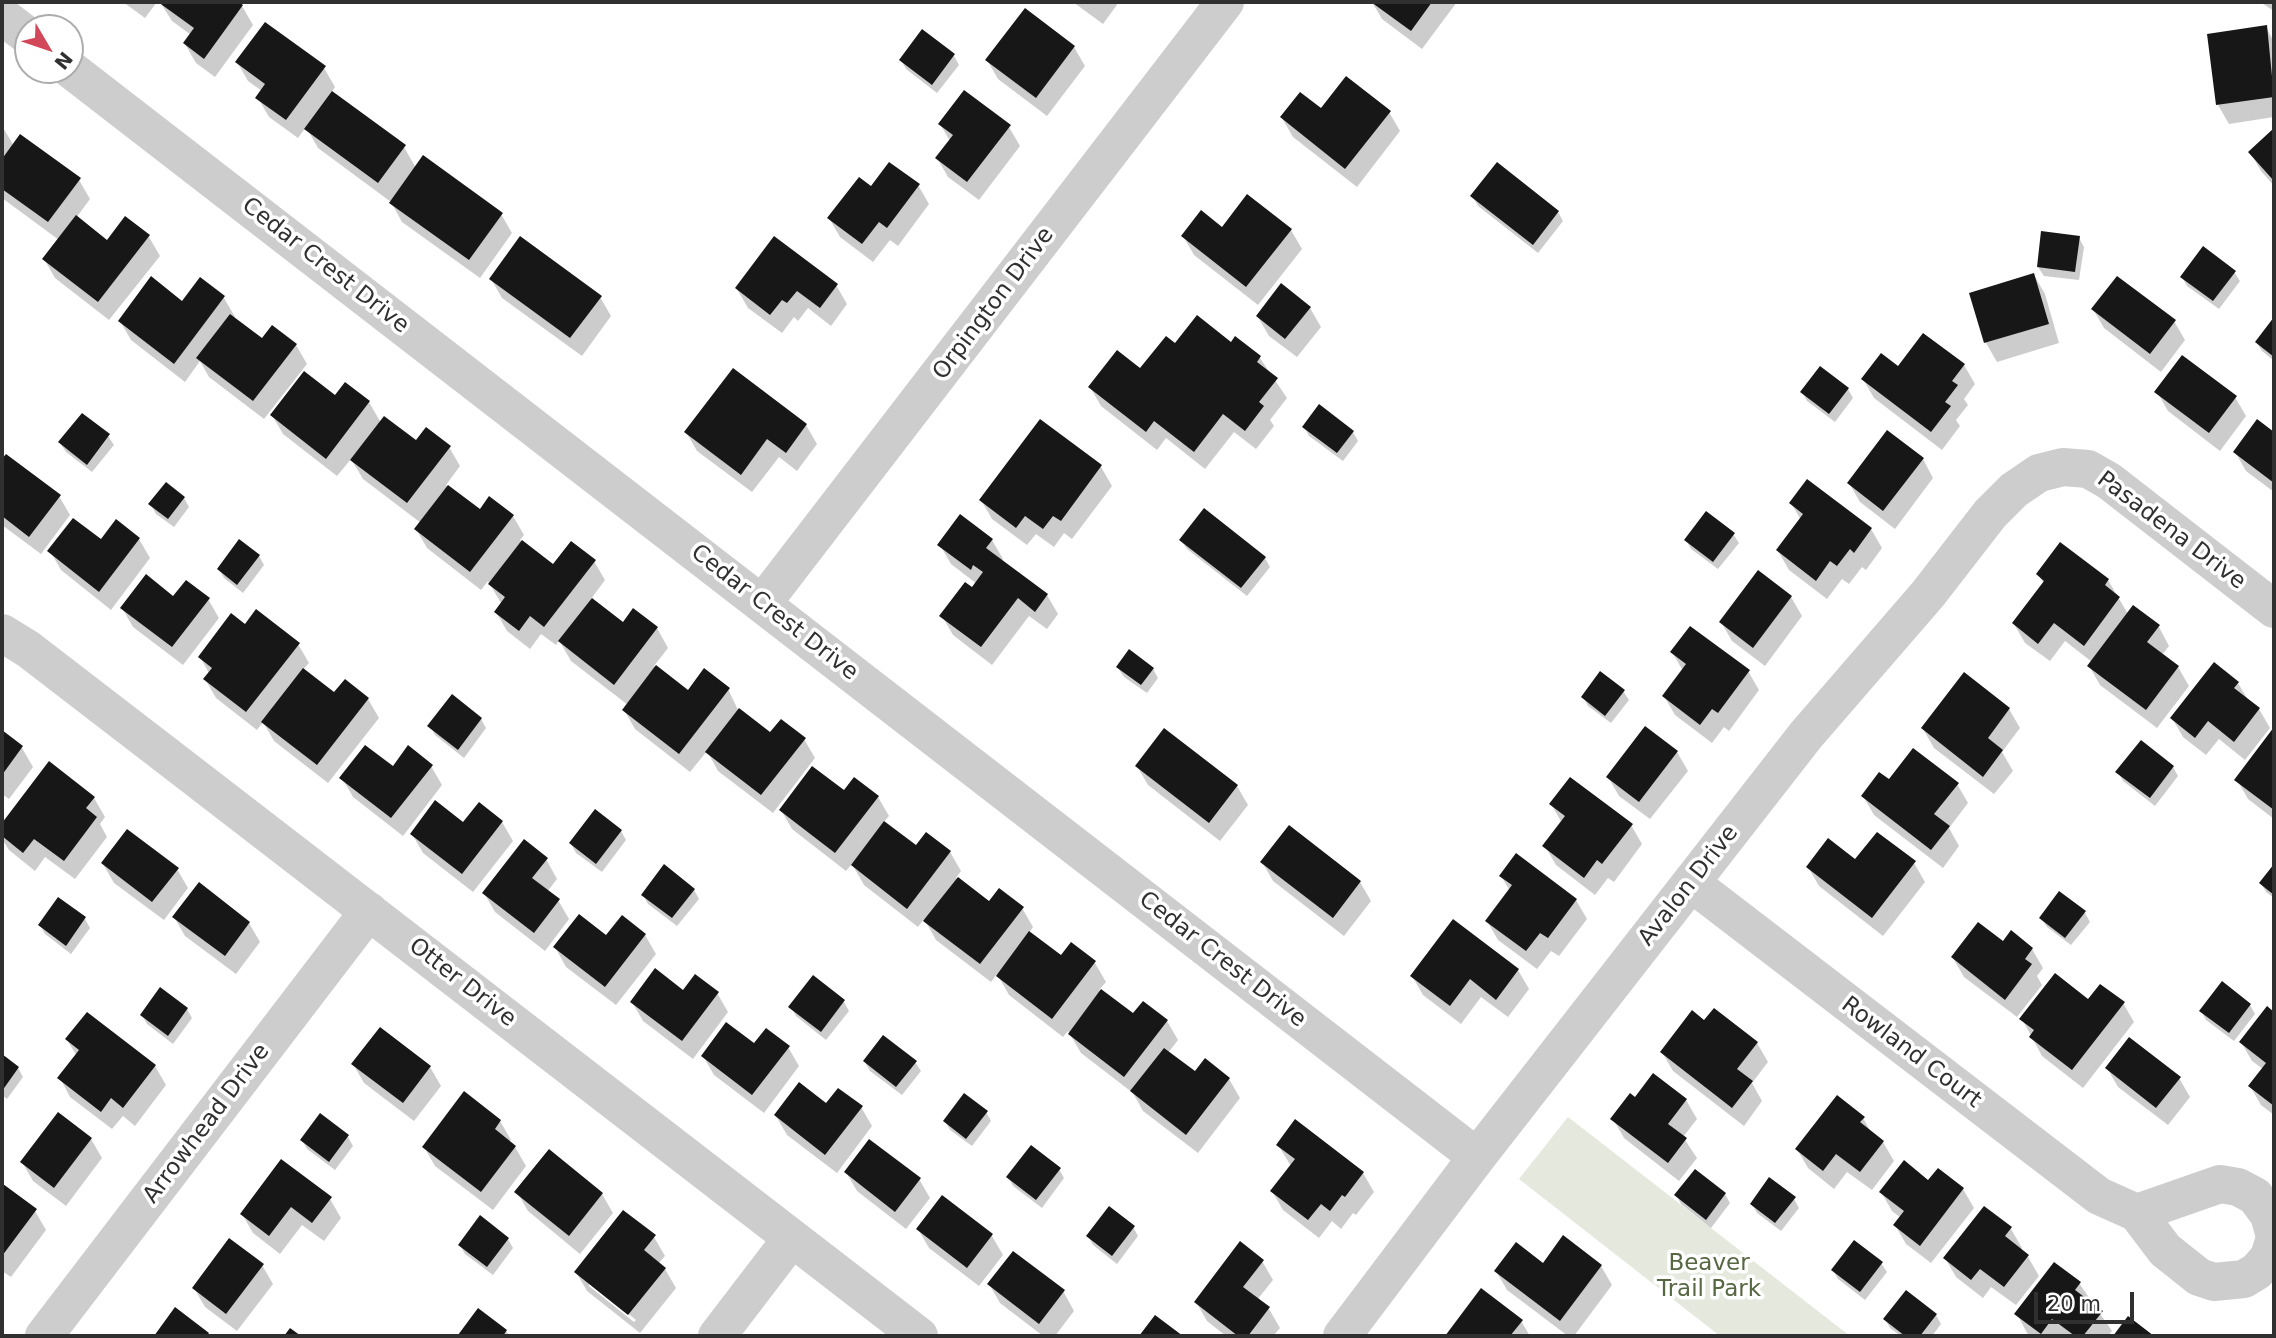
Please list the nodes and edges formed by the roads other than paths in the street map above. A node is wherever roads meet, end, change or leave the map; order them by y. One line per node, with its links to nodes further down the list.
1 (1225, 2): 4 (street, Orpington Drive)
2 (84, 80): 4 (street, Cedar Crest Drive)
3 (2063, 467): 5 (street, Pasadena Drive); 7 (street, Avalon Drive)
4 (762, 604): 9 (street, Cedar Crest Drive)
5 (2274, 609)
6 (2, 633): 8 (street, Otter Drive)
7 (1691, 883): 9 (street, Avalon Drive); 10 (street, Rowland Court)
8 (369, 911): 12 (street, Otter Drive); 14 (street, Arrowhead Drive)
9 (1478, 1157): 17 (street, Avalon Drive)
10 (2137, 1213): 11 (street); 13 (street, Rowland Court)
11 (2274, 1233)
12 (792, 1238): 15 (street); 16 (street, Otter Drive)
13 (2274, 1241)
14 (44, 1336)
15 (717, 1336)
16 (919, 1336)
17 (1342, 1336)

